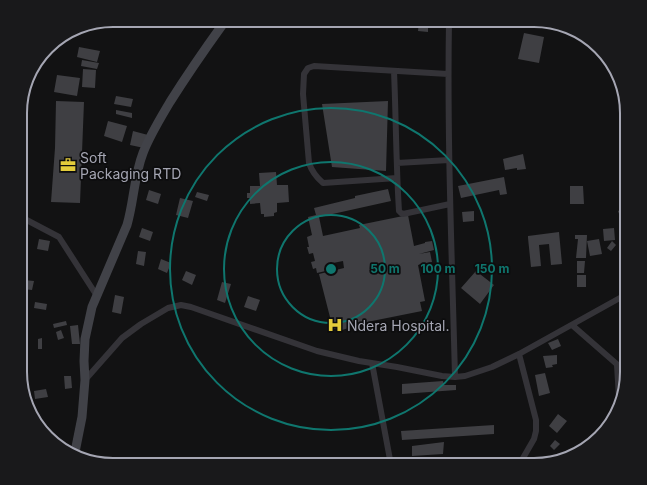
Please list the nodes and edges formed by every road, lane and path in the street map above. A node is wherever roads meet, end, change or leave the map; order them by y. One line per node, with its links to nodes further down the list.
1 (221, 27): 10 (main road)
2 (449, 27): 4 (street)
3 (394, 70): 4 (street); 6 (street); 7 (street)
4 (448, 74): 5 (street)
5 (449, 160): 6 (street); 8 (street)
6 (398, 163): 7 (street)
7 (397, 178): 8 (street)
8 (450, 204): 17 (street)
9 (27, 220): 10 (street)
10 (97, 296): 18 (main road)
11 (620, 298): 12 (street)
12 (572, 325): 13 (street); 15 (street)
13 (520, 354): 17 (street); 22 (street)
14 (372, 363): 17 (street); 18 (street); 21 (street)
15 (617, 365): 16 (street); 19 (street)
16 (620, 367)
17 (455, 377)
18 (85, 380): 20 (main road)
19 (618, 387)
20 (76, 449)
21 (390, 458)
22 (523, 458)

